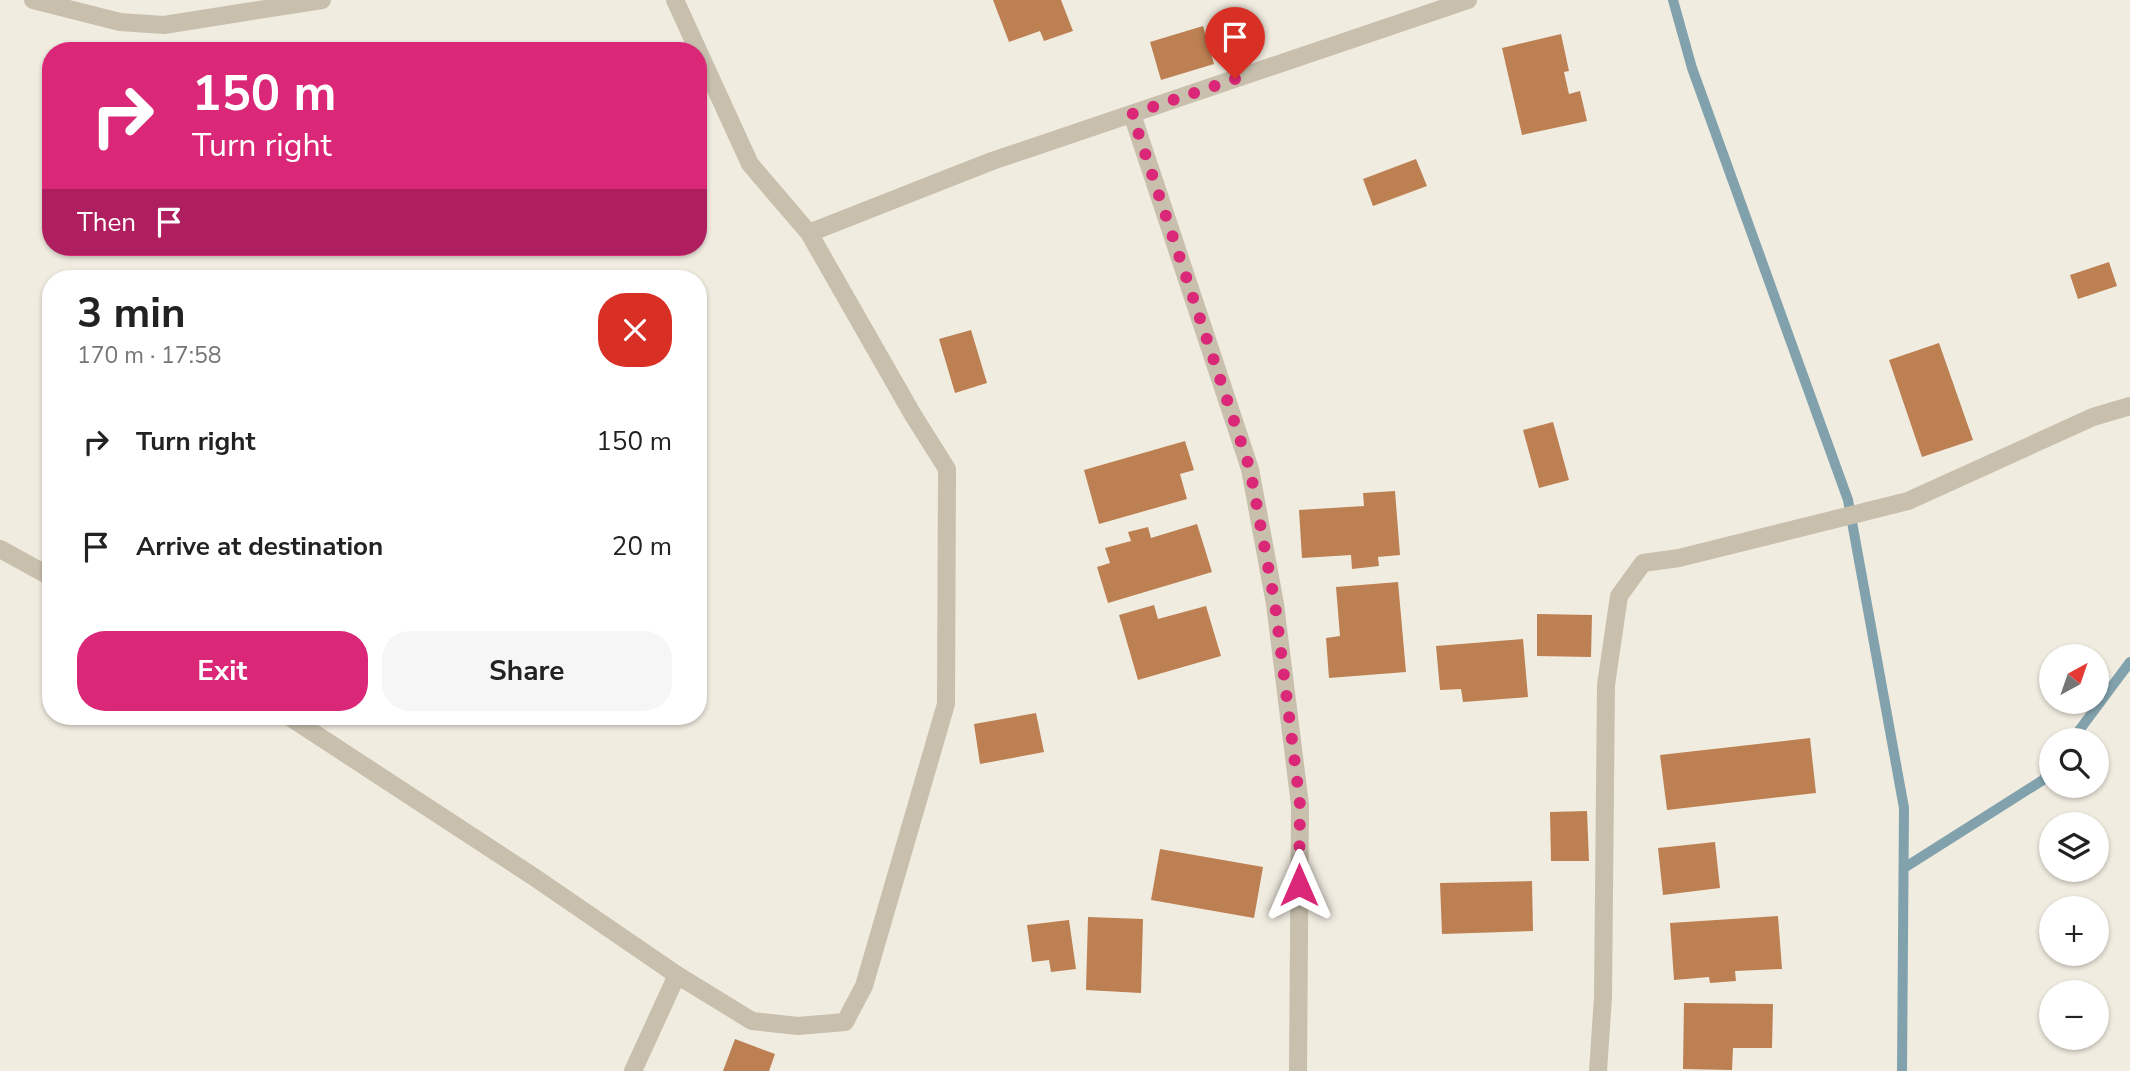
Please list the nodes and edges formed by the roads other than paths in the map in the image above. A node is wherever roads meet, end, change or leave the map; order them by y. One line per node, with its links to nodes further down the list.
1 (33, 0): 2 (street)
2 (322, 0)
3 (675, 0): 5 (street)
4 (1468, 0): 7 (street)
5 (694, 42)
6 (707, 70): 8 (street)
7 (1132, 114): 8 (street); 15 (street)
8 (809, 233): 13 (street)
9 (2130, 406): 16 (street)
10 (0, 549): 11 (street)
11 (42, 572)
12 (302, 725): 13 (street)
13 (677, 975): 14 (street)
14 (633, 1071)
15 (1298, 1071)
16 (1598, 1071)

